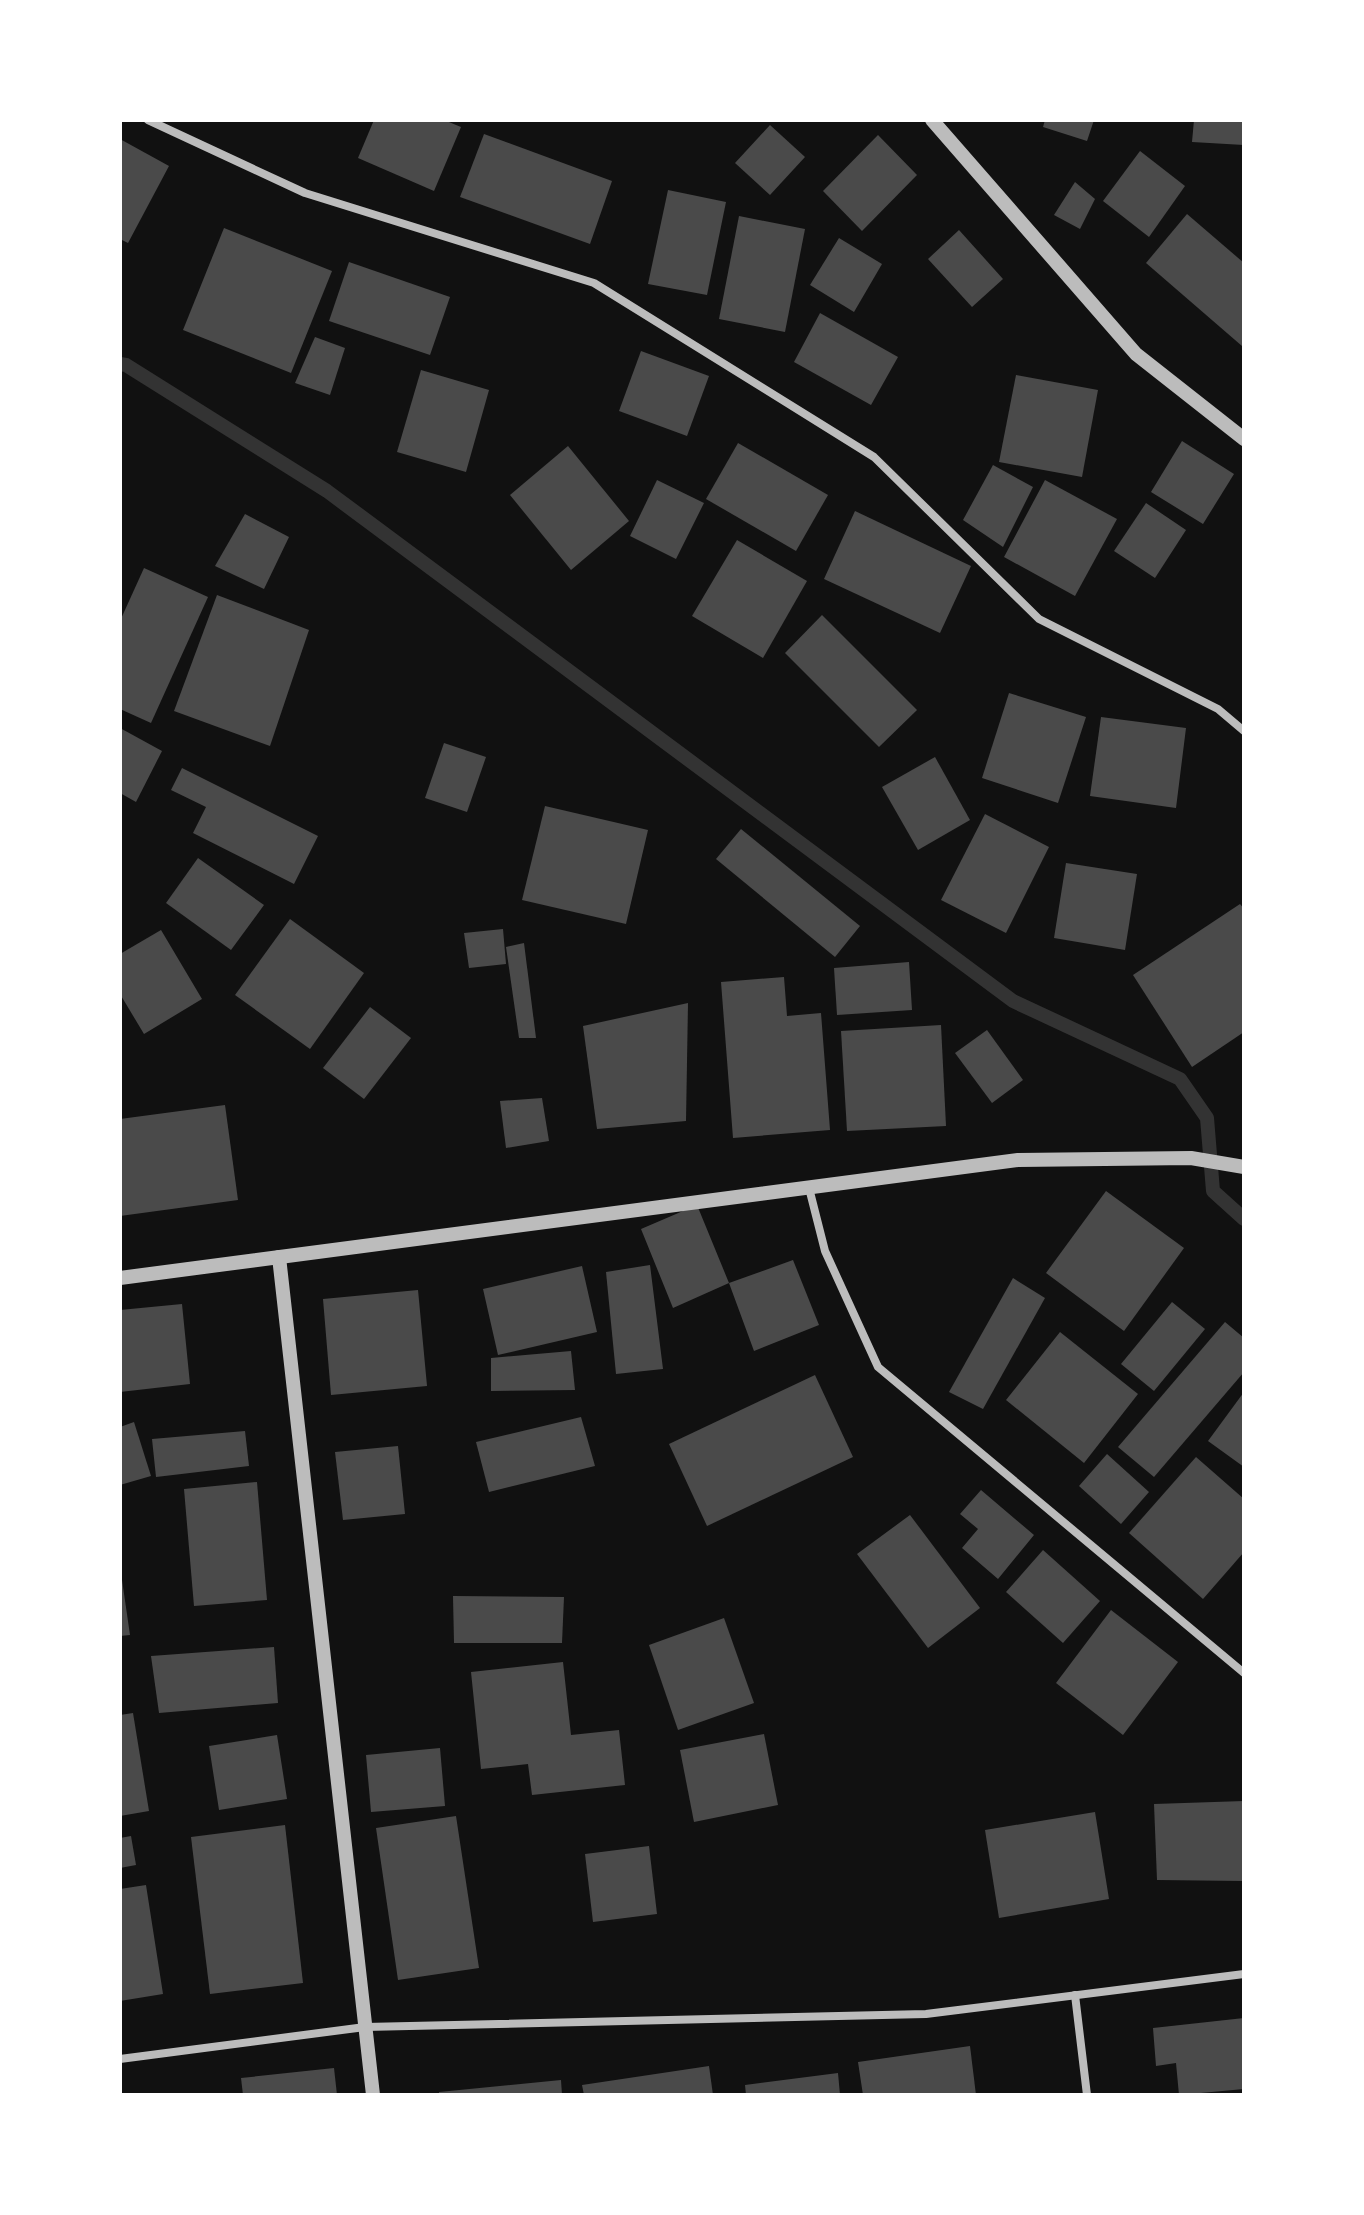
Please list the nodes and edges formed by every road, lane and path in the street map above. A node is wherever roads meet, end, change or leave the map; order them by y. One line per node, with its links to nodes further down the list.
1 (148, 120): 4 (street)
2 (932, 120): 3 (street)
3 (1244, 439)
4 (1244, 731)
5 (1244, 1167): 6 (street)
6 (809, 1188): 7 (street); 9 (street)
7 (279, 1257): 8 (street); 12 (street)
8 (120, 1278)
9 (1244, 1673)
10 (1244, 1974): 11 (street)
11 (1075, 1995): 12 (street); 15 (street)
12 (365, 2027): 13 (street); 14 (street)
13 (120, 2059)
14 (373, 2095)
15 (1087, 2095)

